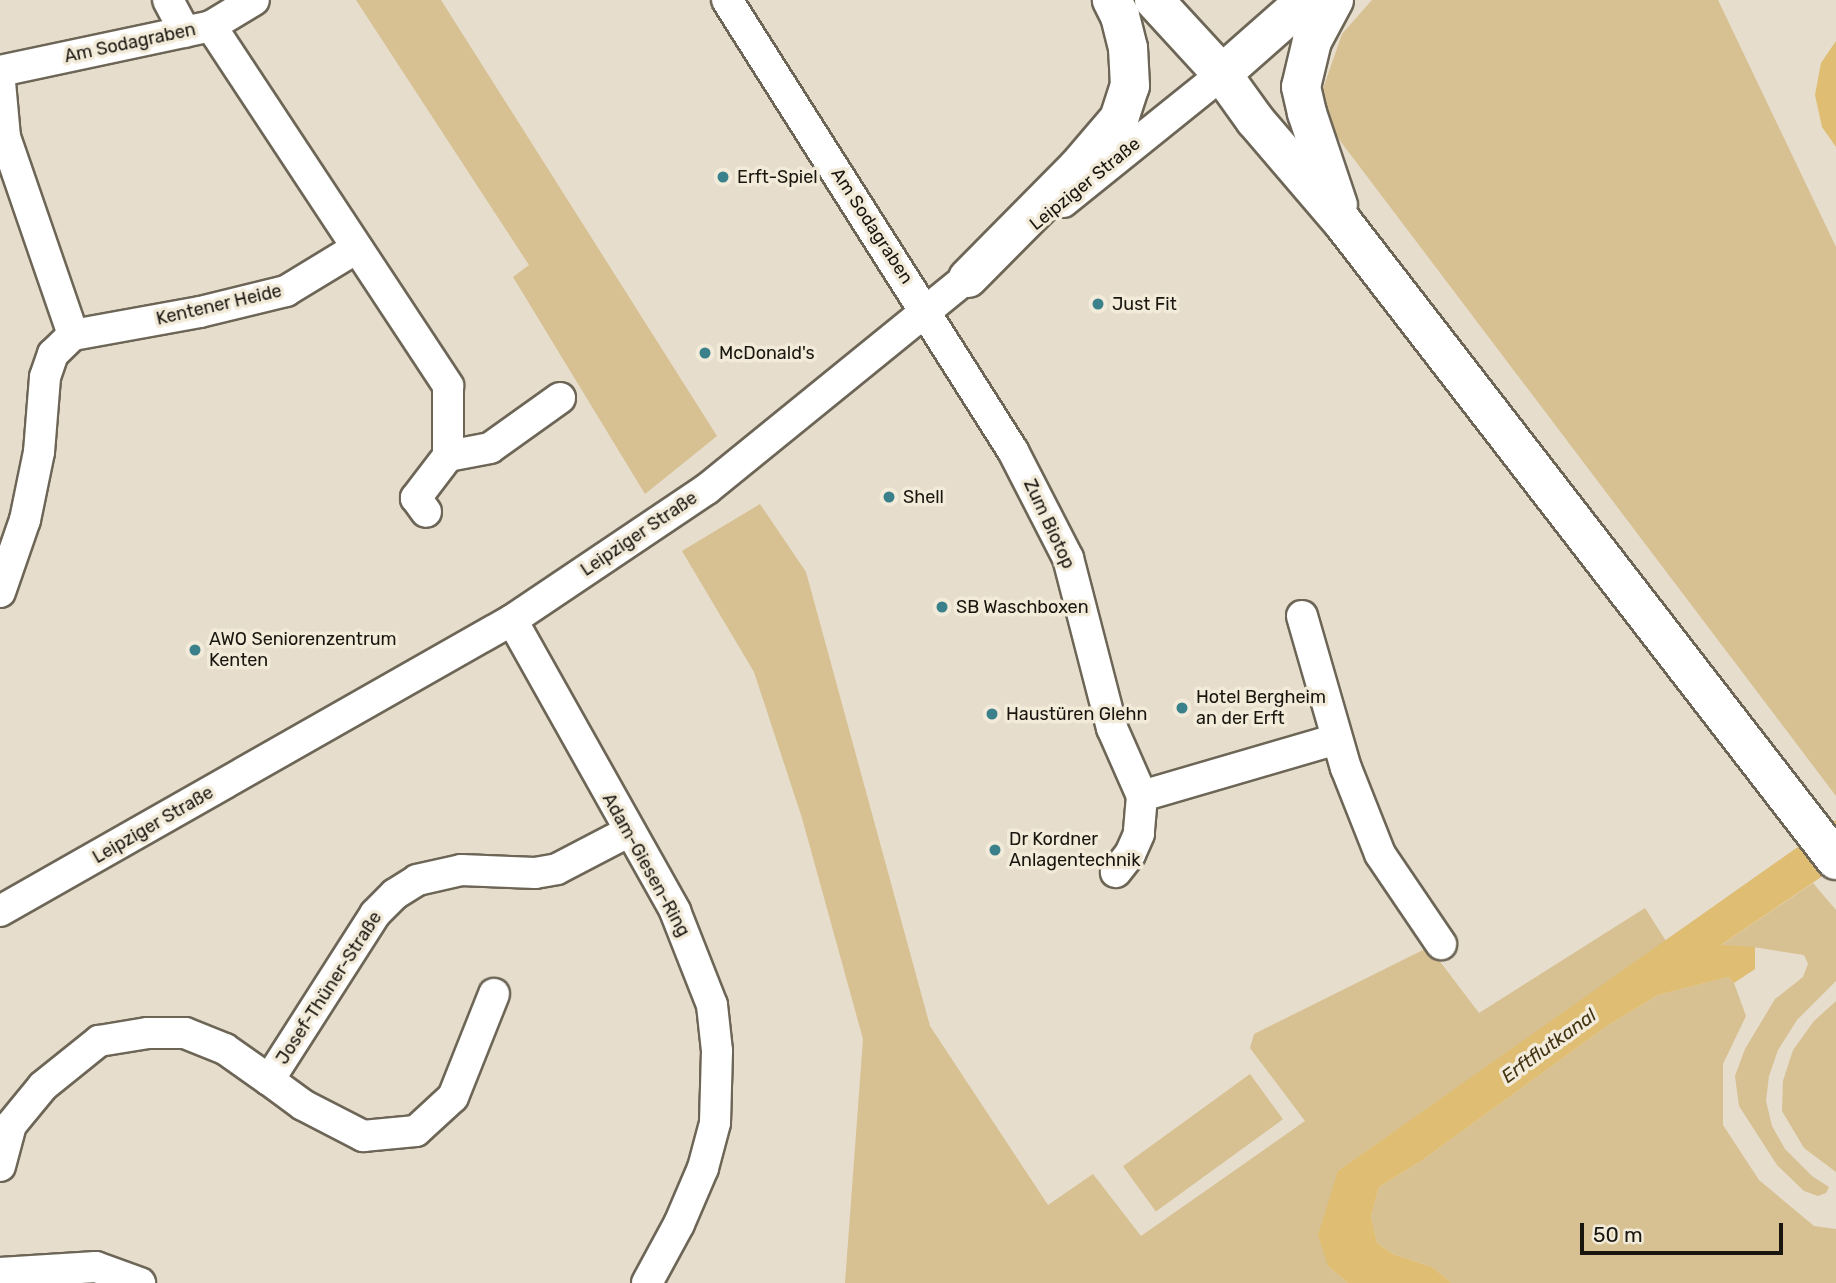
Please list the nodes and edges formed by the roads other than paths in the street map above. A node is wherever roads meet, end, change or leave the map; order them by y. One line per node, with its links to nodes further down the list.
1 (169, 0): 8 (street)
2 (254, 0): 8 (street, Am Sodagraben)
3 (727, 0): 15 (street, Am Sodagraben)
4 (1112, 0): 14 (main road)
5 (1154, 0): 10 (main road)
6 (1306, 0): 10 (main road)
7 (1334, 0): 12 (main road)
8 (198, 29): 9 (street, Am Sodagraben); 13 (street)
9 (0, 71)
10 (1222, 74): 12 (main road); 14 (street, Leipziger Straße)
11 (0, 82): 16 (street)
12 (1344, 224): 26 (main road)
13 (355, 248): 16 (street, Kentener Heide); 18 (street)
14 (968, 278): 15 (street, Leipziger Straße)
15 (927, 311): 22 (street, Leipziger Straße); 24 (street, Zum Biotop)
16 (73, 335): 20 (street)
17 (560, 398): 18 (street)
18 (448, 456): 19 (street)
19 (426, 512)
20 (0, 592)
21 (1302, 616): 23 (street)
22 (512, 620): 25 (street, Adam-Giesen-Ring); 28 (street, Leipziger Straße)
23 (1337, 740): 24 (street); 29 (street)
24 (1142, 796): 27 (street, Zum Biotop)
25 (628, 832): 31 (street, Josef-Thüner-Straße); 35 (street, Adam-Giesen-Ring)
26 (1836, 860)
27 (1116, 872)
28 (0, 911)
29 (1441, 944)
30 (494, 994): 31 (street, Josef-Thüner-Straße)
31 (269, 1080): 32 (street, Josef-Thüner-Straße)
32 (0, 1166)
33 (0, 1273): 34 (street)
34 (141, 1283)
35 (647, 1283)

